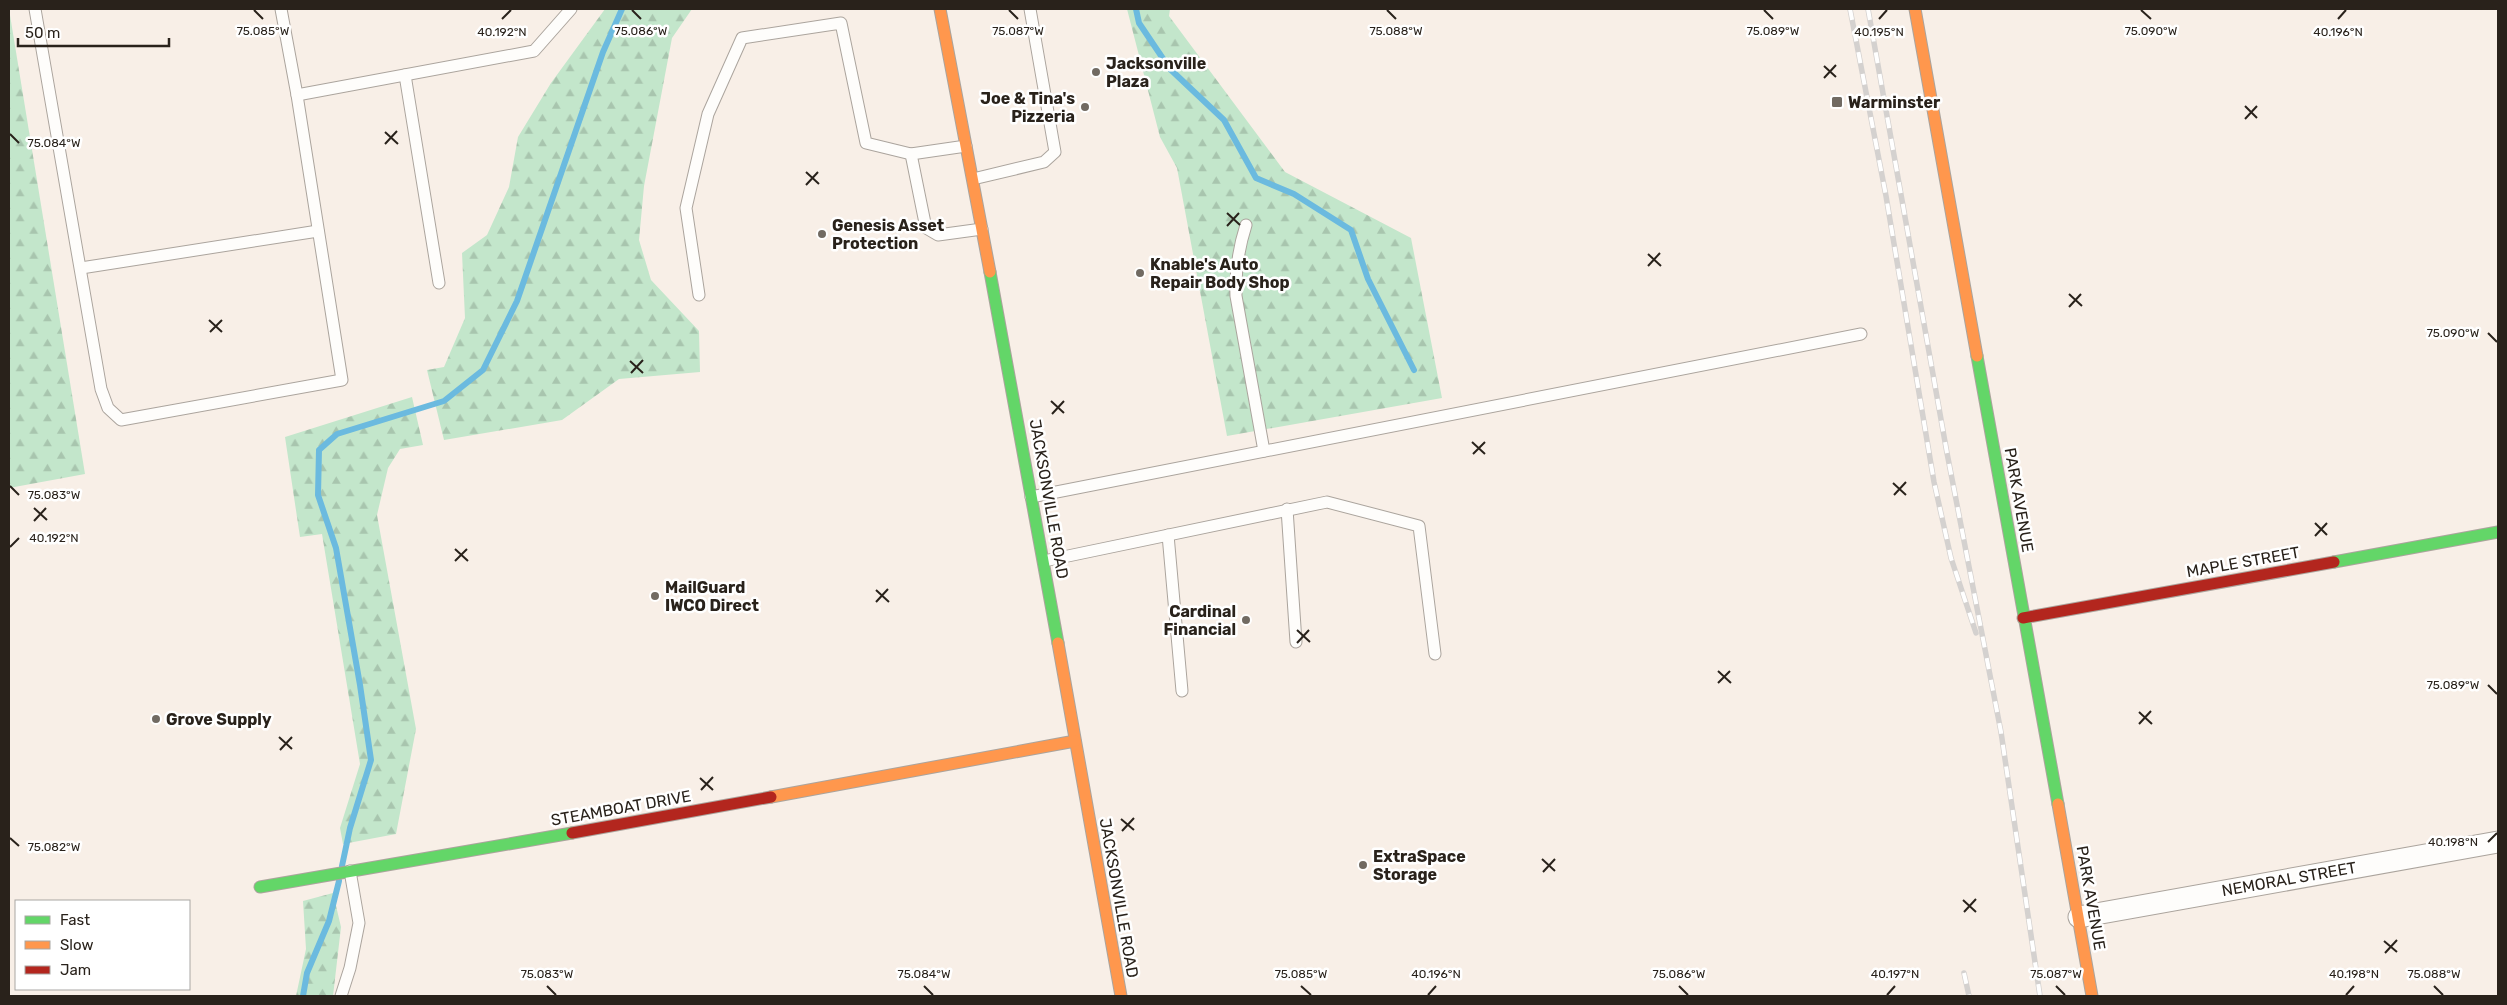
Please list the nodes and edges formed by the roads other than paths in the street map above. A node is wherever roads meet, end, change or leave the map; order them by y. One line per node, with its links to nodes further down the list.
1 (35, 9): 15 (lane)
2 (281, 9): 8 (lane)
3 (571, 9): 7 (lane)
4 (940, 9): 9 (street, JACKSONVILLE ROAD)
5 (1030, 9): 11 (lane)
6 (1915, 9): 25 (street, PARK AVENUE)
7 (406, 75): 8 (lane); 16 (lane)
8 (297, 95): 14 (lane)
9 (966, 146): 10 (lane); 11 (street, JACKSONVILLE ROAD)
10 (911, 154): 13 (lane); 17 (lane)
11 (973, 179): 13 (street, JACKSONVILLE ROAD)
12 (1246, 226): 19 (lane)
13 (982, 229): 20 (street, JACKSONVILLE ROAD)
14 (318, 231): 15 (lane); 15 (lane)
15 (81, 268)
16 (440, 283)
17 (699, 295)
18 (1861, 334): 19 (lane)
19 (1264, 451): 20 (lane)
20 (1031, 497): 24 (street, JACKSONVILLE ROAD)
21 (1287, 510): 23 (lane); 26 (lane); 27 (lane)
22 (2498, 532): 25 (street, MAPLE STREET)
23 (1168, 535): 24 (lane); 28 (lane)
24 (1043, 561): 29 (street, JACKSONVILLE ROAD)
25 (2023, 618): 33 (street, PARK AVENUE)
26 (1296, 642)
27 (1435, 654)
28 (1182, 691)
29 (1075, 741): 31 (street, STEAMBOAT DRIVE); 35 (street, JACKSONVILLE ROAD)
30 (2498, 842): 33 (street, NEMORAL STREET)
31 (350, 871): 32 (street, STEAMBOAT DRIVE); 34 (lane)
32 (260, 887)
33 (2079, 917): 36 (street, PARK AVENUE)
34 (341, 996)
35 (1121, 996)
36 (2092, 996)

